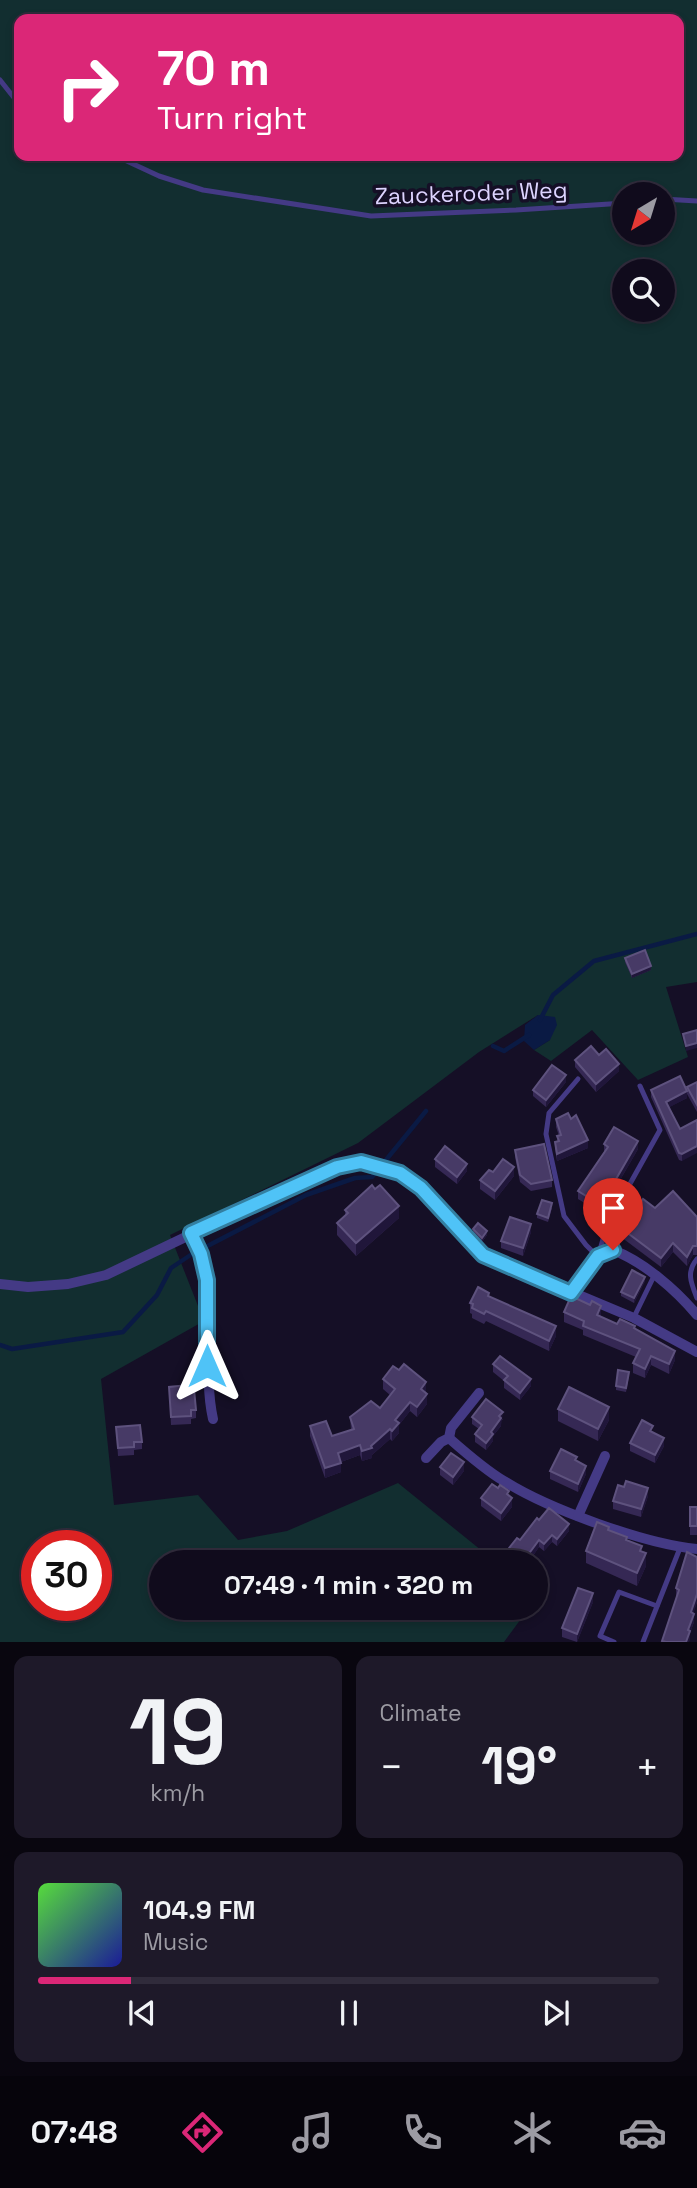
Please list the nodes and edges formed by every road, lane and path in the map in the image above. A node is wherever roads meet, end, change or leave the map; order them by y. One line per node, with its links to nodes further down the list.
1 (0, 80): 2 (lane)
2 (14, 98)
3 (127, 161): 6 (lane, Zauckeroder Weg)
4 (676, 200): 5 (lane)
5 (697, 201)
6 (612, 204)
7 (578, 1079): 10 (lane)
8 (640, 1086): 10 (lane)
9 (191, 1233): 13 (street); 14 (street); 20 (street)
10 (598, 1256): 12 (street); 14 (street)
11 (697, 1259): 15 (lane)
12 (654, 1276): 16 (street); 17 (lane)
13 (0, 1284)
14 (571, 1293): 17 (street)
15 (697, 1298)
16 (697, 1315)
17 (634, 1318): 18 (street)
18 (697, 1352)
19 (479, 1393): 21 (street)
20 (213, 1419)
21 (449, 1438): 23 (street); 24 (street)
22 (605, 1456): 24 (street)
23 (426, 1458)
24 (578, 1516): 25 (street)
25 (680, 1548): 26 (street); 27 (lane)
26 (697, 1549)
27 (657, 1606): 28 (lane); 29 (lane)
28 (614, 1642)
29 (643, 1642)

